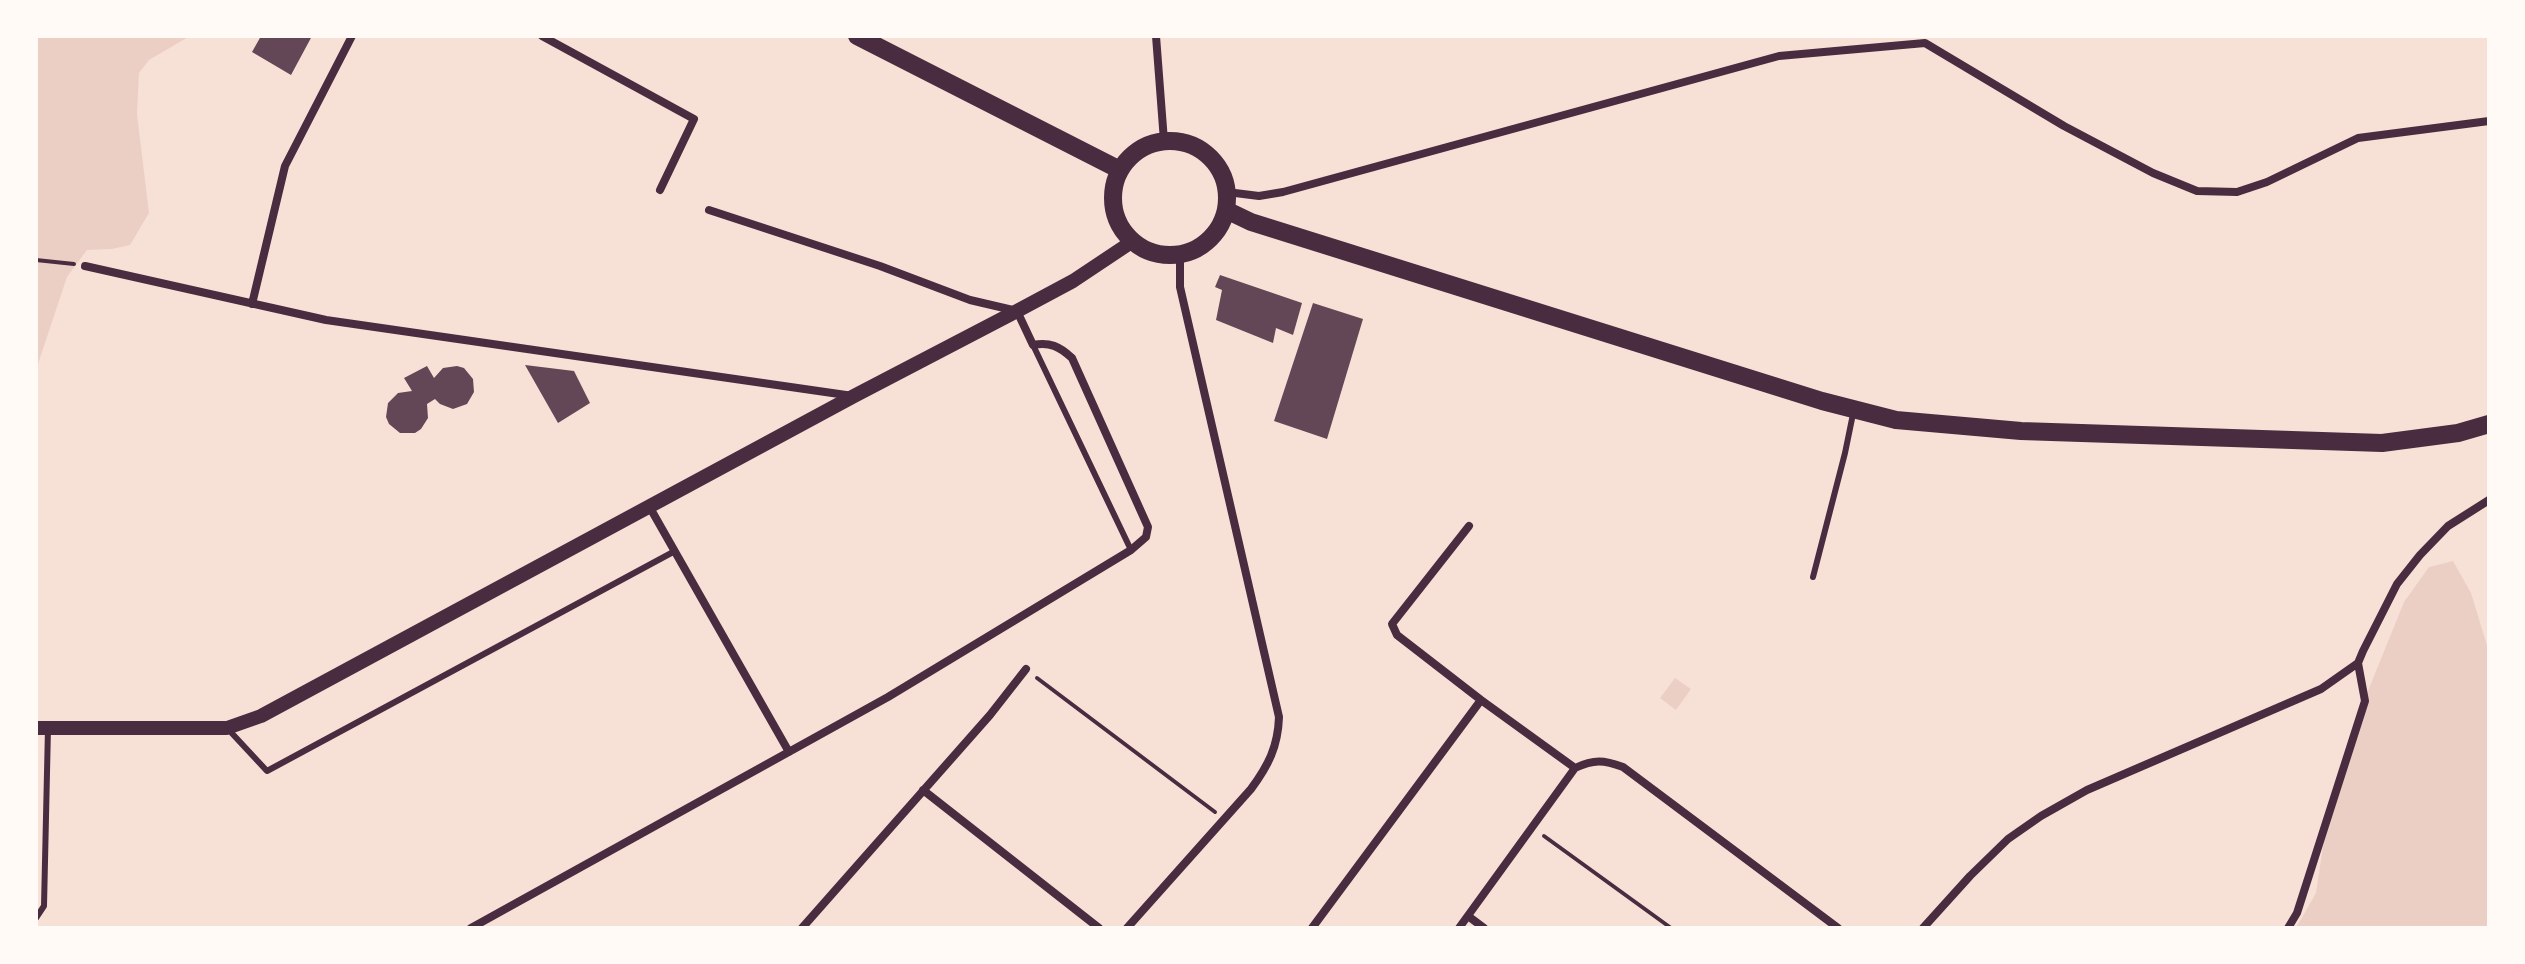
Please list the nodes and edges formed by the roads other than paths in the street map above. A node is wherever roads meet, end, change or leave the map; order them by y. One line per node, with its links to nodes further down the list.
1 (352, 36): 14 (street)
2 (542, 36): 8 (street)
3 (857, 36): 7 (main road)
4 (1157, 37): 6 (street)
5 (2489, 121): 9 (street)
6 (1164, 141): 7 (main road); 9 (main road)
7 (1120, 170): 11 (main road)
8 (660, 190)
9 (1226, 201): 12 (main road); 18 (main road)
10 (709, 210): 15 (street)
11 (1133, 241): 12 (main road); 15 (street)
12 (1180, 254): 39 (street)
13 (85, 266): 14 (street)
14 (252, 304): 17 (street)
15 (1017, 311): 16 (street); 17 (street)
16 (1033, 345): 23 (lane); 23 (street)
17 (854, 396): 21 (street)
18 (1854, 410): 19 (main road); 25 (lane)
19 (2489, 424)
20 (2489, 500): 26 (street)
21 (649, 506): 24 (street); 30 (street)
22 (1469, 526): 28 (street)
23 (1131, 550): 31 (street)
24 (675, 551): 30 (lane); 31 (street)
25 (1813, 577)
26 (2358, 663): 44 (street); 45 (street)
27 (1026, 669): 33 (street)
28 (1481, 700): 32 (street); 40 (street)
29 (42, 728): 30 (street); 35 (lane)
30 (227, 728)
31 (789, 752): 36 (street)
32 (1575, 768): 34 (street); 43 (street)
33 (923, 790): 37 (street); 38 (street)
34 (1468, 916): 41 (street); 42 (street)
35 (36, 918)
36 (471, 928)
37 (802, 928)
38 (1099, 928)
39 (1127, 928)
40 (1312, 928)
41 (1459, 928)
42 (1484, 928)
43 (1838, 928)
44 (1923, 928)
45 (2288, 928)

